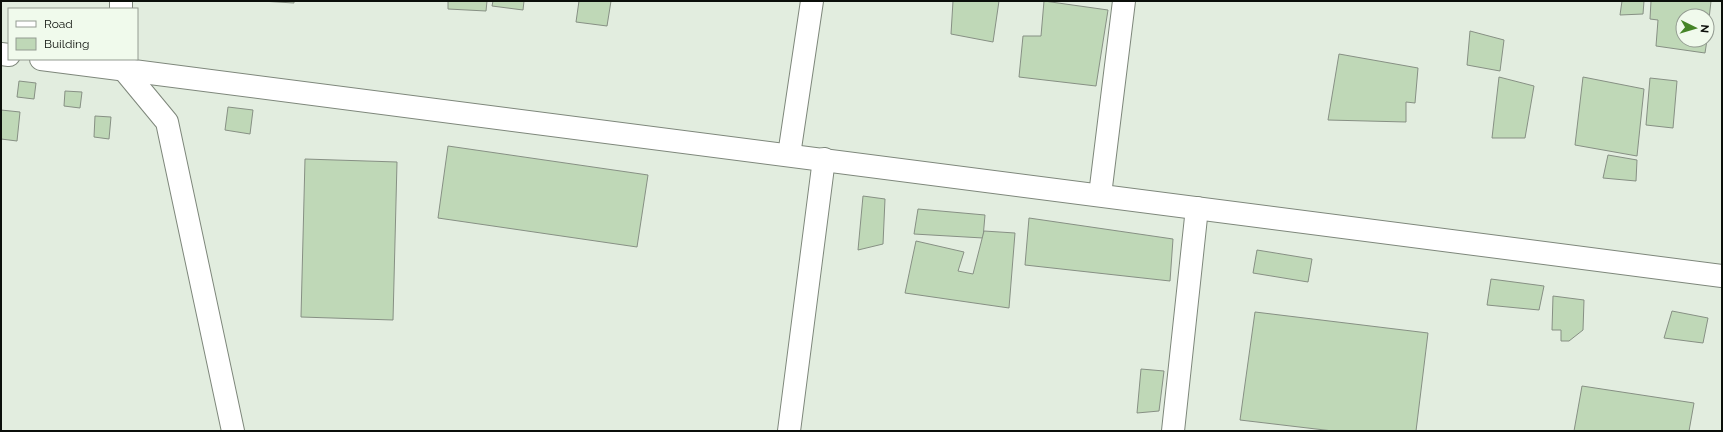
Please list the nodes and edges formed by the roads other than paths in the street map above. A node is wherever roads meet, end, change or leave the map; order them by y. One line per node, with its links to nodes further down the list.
1 (812, 1): 5 (street)
2 (1124, 1): 7 (street)
3 (55, 60): 4 (street)
4 (124, 65): 5 (street); 10 (street)
5 (789, 155): 6 (street)
6 (824, 159): 7 (street); 11 (street)
7 (1100, 195): 8 (street)
8 (1197, 208): 9 (street); 12 (street)
9 (1722, 276)
10 (233, 431)
11 (789, 431)
12 (1173, 431)

